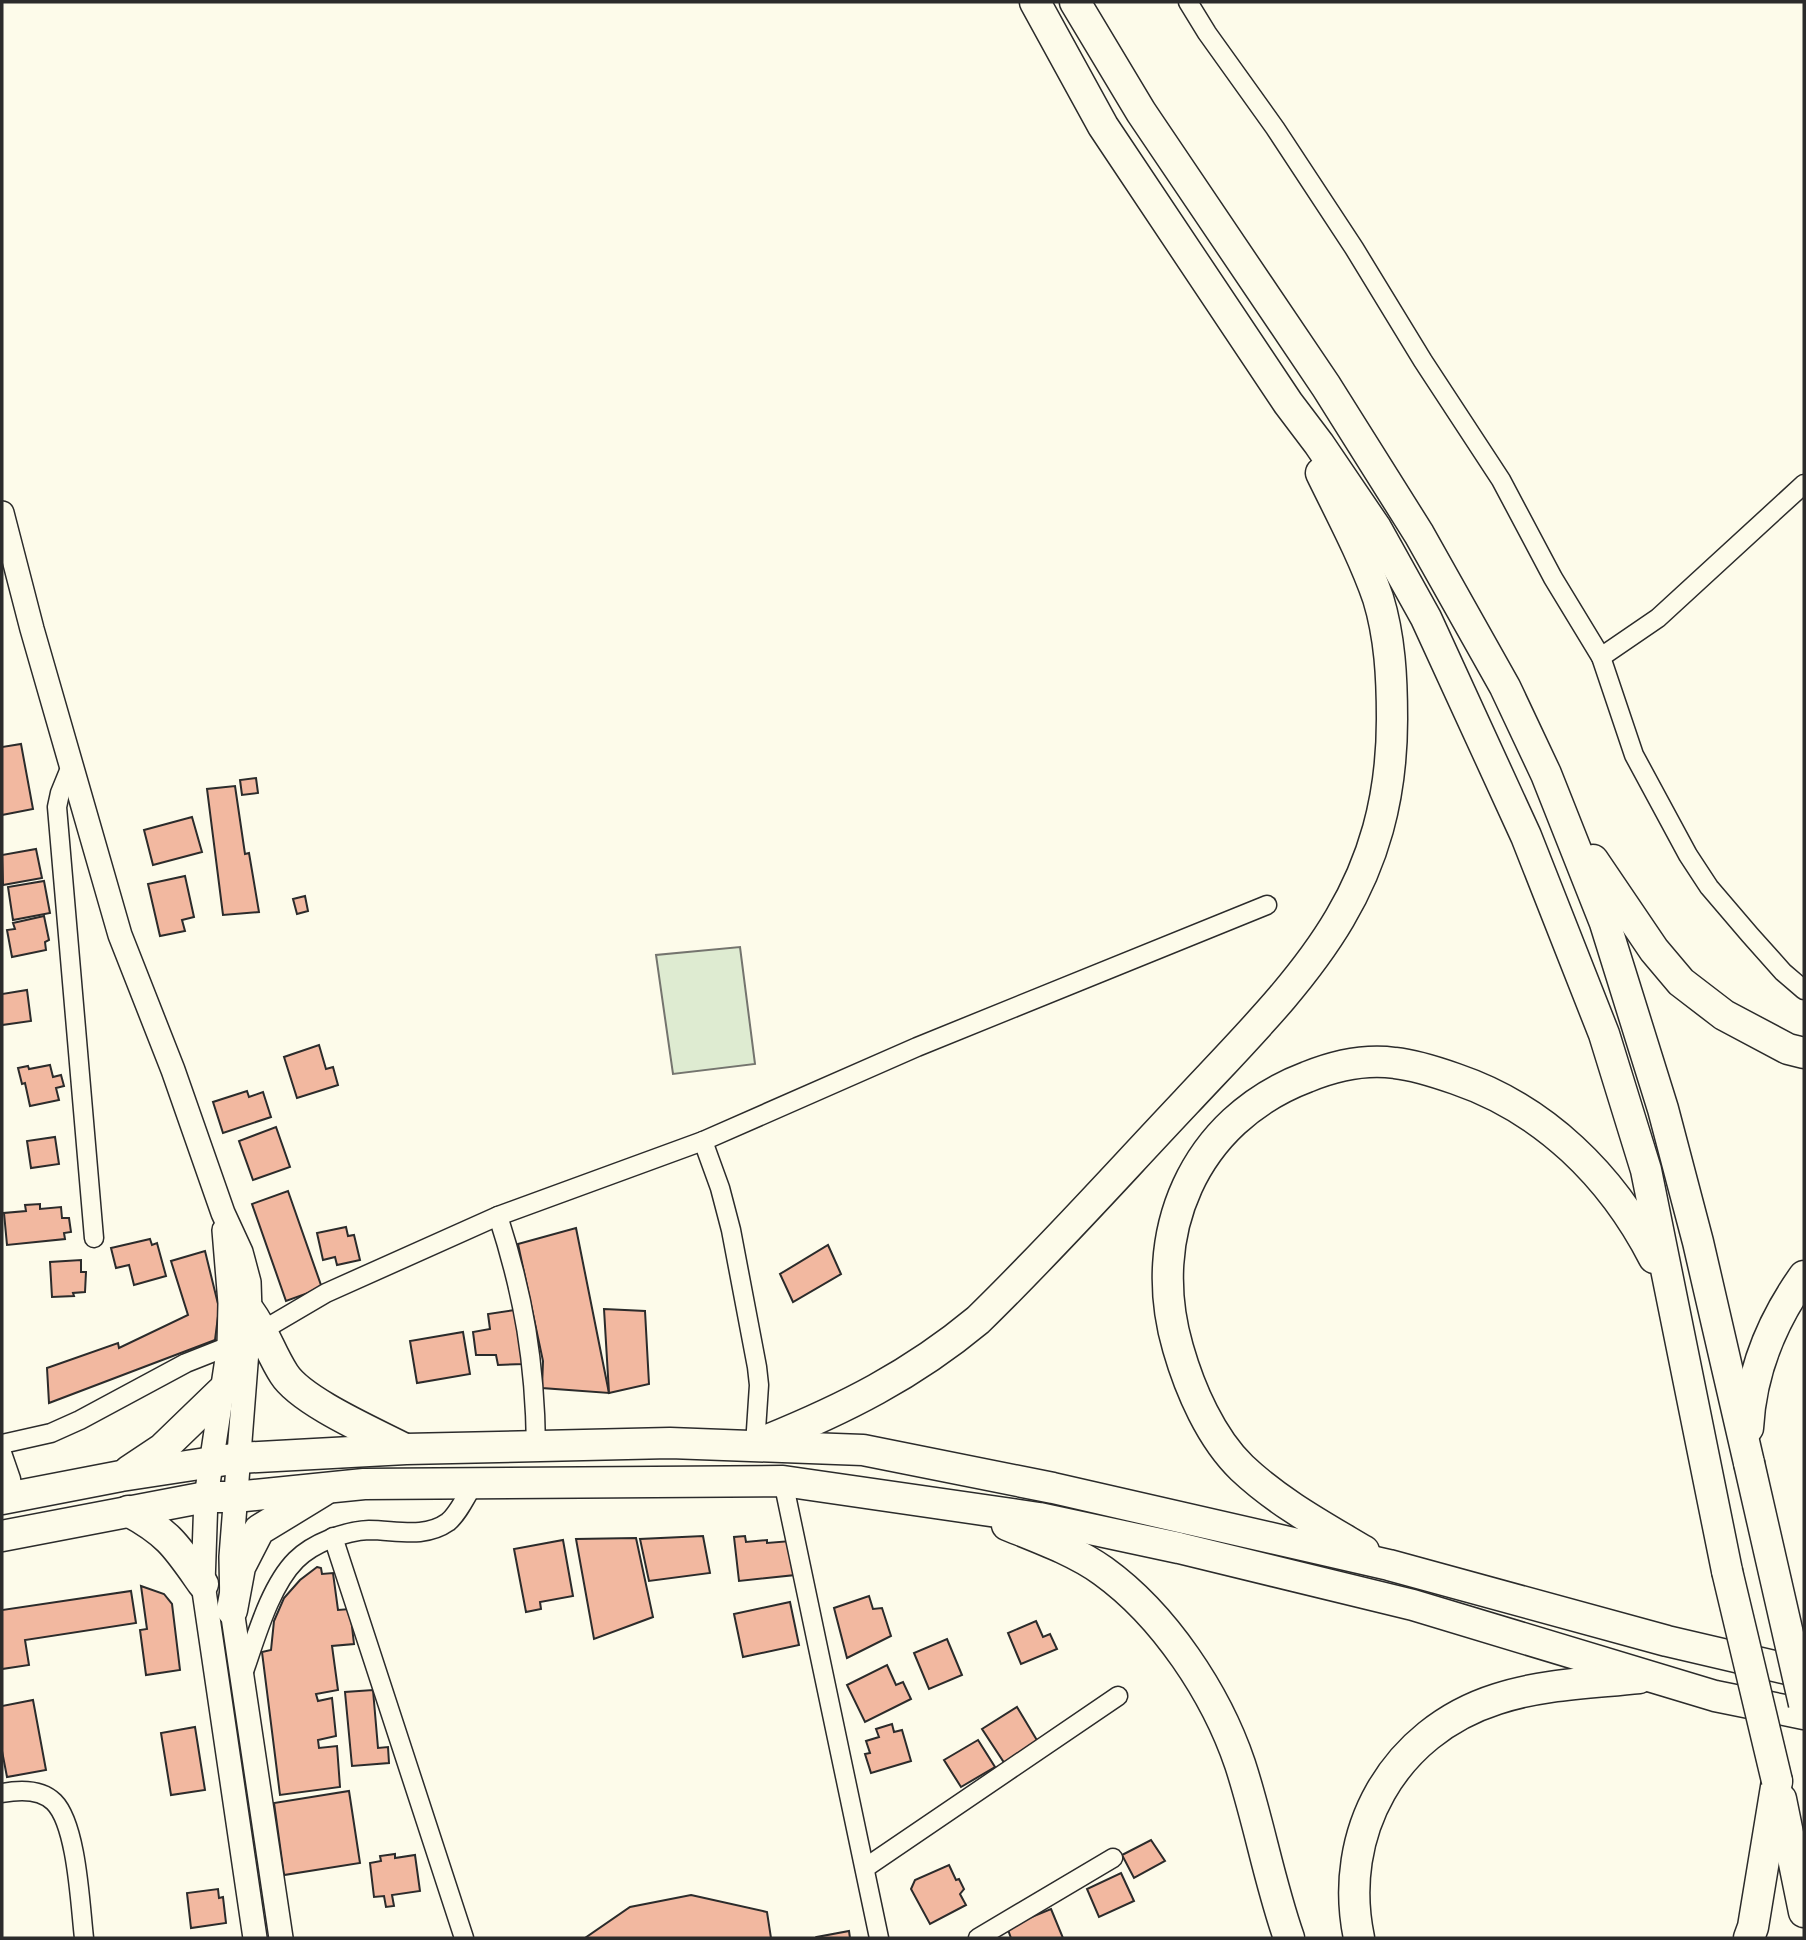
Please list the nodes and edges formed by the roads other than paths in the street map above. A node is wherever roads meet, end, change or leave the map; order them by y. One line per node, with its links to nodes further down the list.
1 (1035, 2): 4 (highway)
2 (1075, 2): 9 (highway)
3 (1188, 2): 7 (street)
4 (1288, 403): 18 (highway); 23 (highway)
5 (1804, 484): 7 (street)
6 (2, 513): 8 (main road)
7 (1601, 657): 11 (street)
8 (71, 766): 14 (main road); 16 (street)
9 (1565, 818): 12 (highway); 28 (highway)
10 (1266, 905): 13 (street)
11 (1804, 990)
12 (1804, 1053)
13 (703, 1141): 15 (street); 23 (street)
14 (223, 1213): 19 (main road); 20 (main road)
15 (498, 1216): 19 (street); 24 (street)
16 (94, 1238)
17 (1804, 1276): 28 (highway)
18 (1671, 1294): 39 (highway); 48 (highway, bridge)
19 (257, 1321): 25 (highway); 27 (main road)
20 (229, 1346): 21 (main road); 22 (street)
21 (221, 1392): 27 (main road); 29 (highway)
22 (2, 1444)
23 (755, 1445): 24 (highway); 39 (highway)
24 (536, 1447): 25 (highway)
25 (406, 1449): 27 (highway)
26 (2, 1453): 33 (street)
27 (224, 1460): 29 (highway); 34 (main road)
28 (1749, 1463): 46 (highway, bridge)
29 (121, 1476): 33 (highway)
30 (783, 1481): 31 (highway); 35 (highway); 51 (street)
31 (475, 1482): 32 (highway); 38 (street)
32 (330, 1487): 34 (highway); 41 (highway)
33 (8, 1497)
34 (220, 1497): 36 (highway); 40 (main road); 41 (main road)
35 (955, 1505): 43 (highway); 59 (highway)
36 (128, 1511): 37 (highway); 40 (highway)
37 (2, 1536)
38 (333, 1537): 44 (street); 56 (street)
39 (1389, 1565): 42 (highway)
40 (203, 1584): 54 (main road)
41 (232, 1610): 44 (main road)
42 (1804, 1673)
43 (1652, 1676): 47 (highway); 60 (highway)
44 (241, 1681): 55 (main road)
45 (1118, 1696): 51 (street)
46 (1804, 1704)
47 (1804, 1714)
48 (1777, 1781): 52 (highway); 61 (highway)
49 (2, 1793): 53 (street)
50 (1113, 1858): 58 (street)
51 (865, 1868): 57 (street)
52 (1804, 1912)
53 (84, 1938)
54 (255, 1938)
55 (281, 1938)
56 (464, 1938)
57 (879, 1938)
58 (978, 1938)
59 (1289, 1938)
60 (1359, 1938)
61 (1749, 1938)

